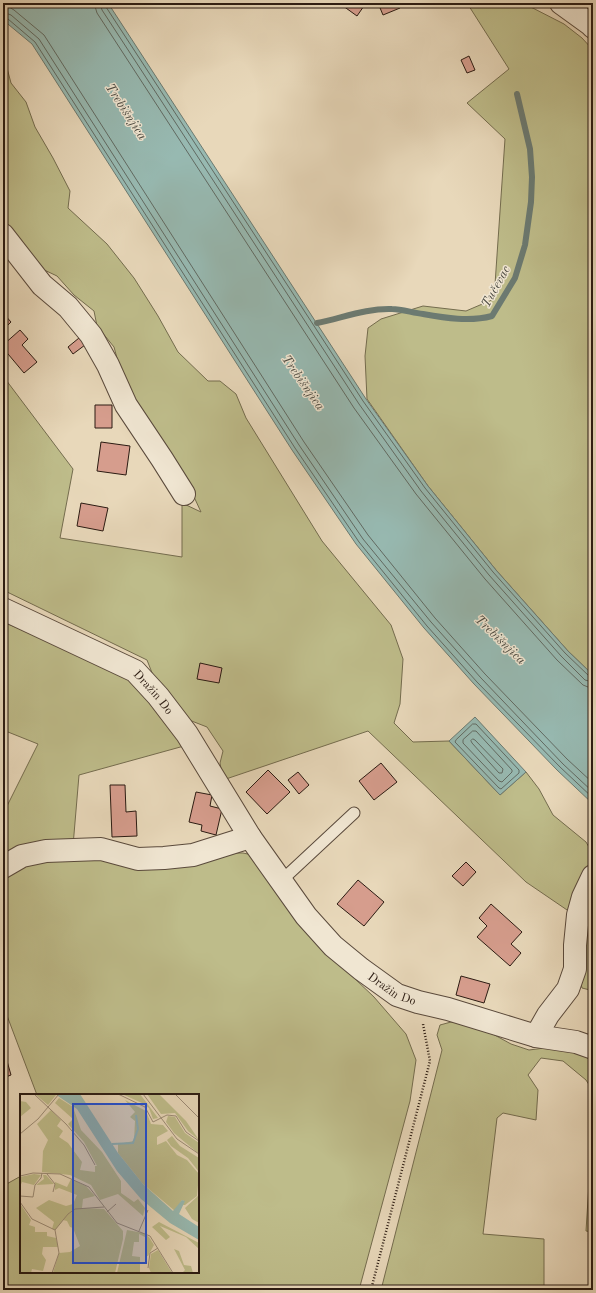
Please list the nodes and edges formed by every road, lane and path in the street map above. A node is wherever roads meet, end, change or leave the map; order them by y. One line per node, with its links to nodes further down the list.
1 (561, 3): 2 (street)
2 (593, 28)
3 (3, 236): 4 (street)
4 (184, 494)
5 (3, 609): 7 (street, Dražin Do)
6 (354, 813): 10 (lane)
7 (250, 837): 8 (street); 10 (street, Dražin Do)
8 (3, 867)
9 (593, 876): 12 (street)
10 (281, 881): 11 (street, Dražin Do)
11 (418, 1002): 12 (street, Dražin Do); 14 (path)
12 (536, 1036): 13 (street, Dražin Do)
13 (593, 1048)
14 (371, 1290)

